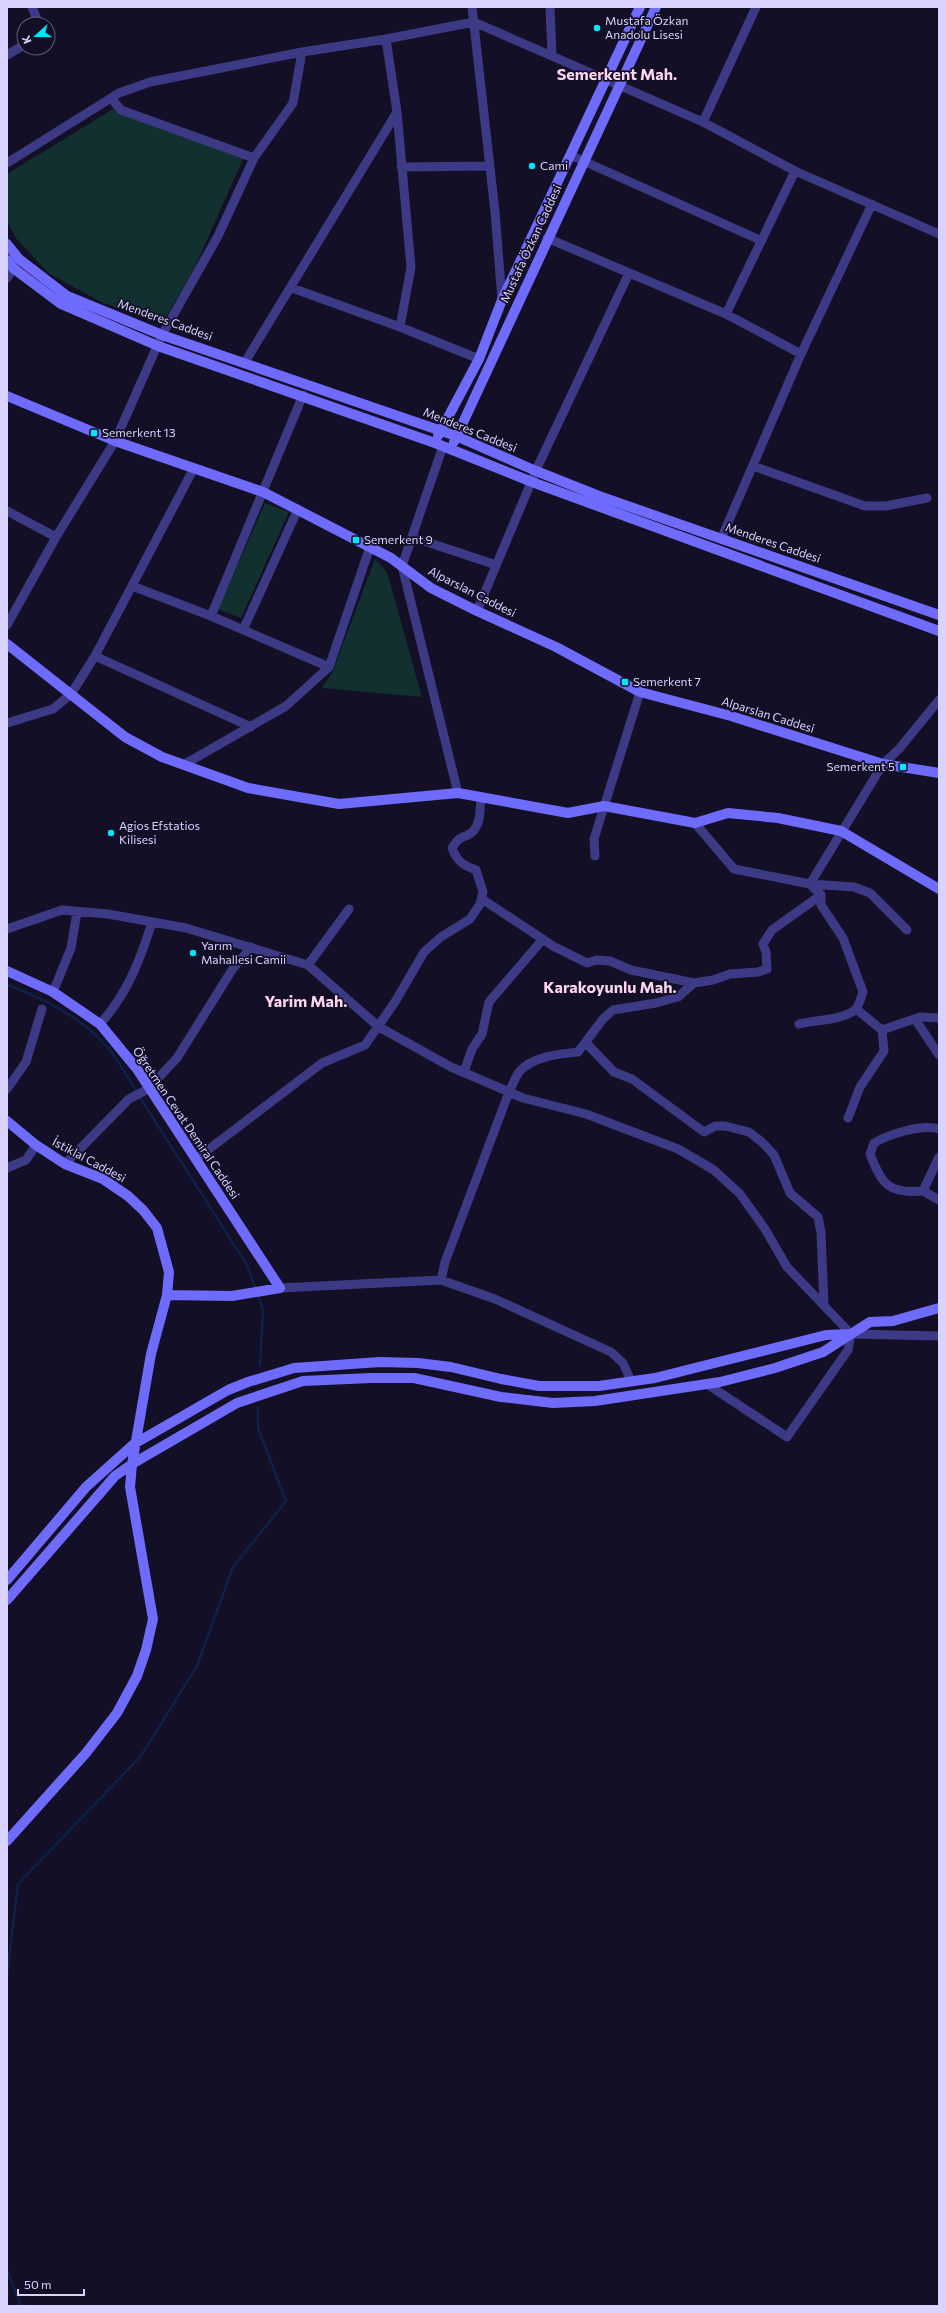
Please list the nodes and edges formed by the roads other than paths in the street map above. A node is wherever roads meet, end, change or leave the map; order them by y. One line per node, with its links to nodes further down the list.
1 (472, 7): 6 (street)
2 (550, 7): 11 (street)
3 (640, 7): 12 (main road, Mustafa Özkan Caddesi)
4 (656, 7): 13 (main road, Mustafa Özkan Caddesi)
5 (756, 7): 16 (street)
6 (474, 22): 7 (street); 11 (street); 21 (street)
7 (386, 39): 9 (street); 15 (street)
8 (16, 50): 10 (street)
9 (302, 52): 14 (street); 18 (street)
10 (7, 55)
11 (552, 55): 12 (street)
12 (606, 78): 13 (street); 17 (main road, Mustafa Özkan Caddesi)
13 (619, 84): 16 (street); 20 (main road, Mustafa Özkan Caddesi)
14 (111, 98): 18 (street); 19 (street)
15 (397, 112): 22 (street); 32 (street)
16 (703, 122): 23 (street)
17 (570, 155): 20 (street); 33 (main road, Mustafa Özkan Caddesi)
18 (254, 158): 36 (street)
19 (7, 162)
20 (584, 162): 26 (main road, Mustafa Özkan Caddesi); 27 (street)
21 (489, 166): 22 (street); 33 (street)
22 (401, 167): 35 (street)
23 (795, 171): 24 (street); 27 (street)
24 (872, 204): 25 (street); 38 (street)
25 (939, 234)
26 (547, 238): 30 (street); 44 (main road, Mustafa Özkan Caddesi)
27 (760, 240): 34 (street)
28 (7, 244): 29 (main road, Menderes Caddesi)
29 (13, 262): 31 (street); 36 (main road, Menderes Caddesi); 37 (main road, Menderes Caddesi)
30 (628, 273): 34 (street); 49 (street)
31 (7, 278)
32 (292, 288): 35 (street); 40 (street)
33 (502, 300): 39 (main road, Mustafa Özkan Caddesi)
34 (726, 314): 38 (street)
35 (400, 327): 39 (street)
36 (162, 335): 37 (street); 40 (main road, Menderes Caddesi)
37 (158, 346): 41 (main road, Menderes Caddesi); 45 (street)
38 (801, 354): 47 (street)
39 (478, 359): 43 (main road, Mustafa Özkan Caddesi)
40 (245, 362): 43 (main road, Menderes Caddesi)
41 (303, 395): 46 (main road, Menderes Caddesi); 51 (street)
42 (7, 396): 45 (main road, Alparslan Caddesi)
43 (441, 430): 44 (main road, Menderes Caddesi); 46 (main road, Mustafa Özkan Caddesi)
44 (456, 436): 46 (main road, Mustafa Özkan Caddesi); 49 (main road, Menderes Caddesi)
45 (115, 441): 48 (main road, Alparslan Caddesi); 55 (street)
46 (443, 446): 50 (main road, Menderes Caddesi); 56 (street)
47 (753, 466): 52 (street); 57 (street)
48 (194, 468): 51 (main road, Alparslan Caddesi); 61 (street)
49 (536, 471): 50 (street); 57 (main road, Menderes Caddesi)
50 (532, 482): 59 (street); 67 (main road, Menderes Caddesi)
51 (263, 492): 53 (main road, Alparslan Caddesi); 64 (street)
52 (927, 498)
53 (298, 510): 58 (main road, Alparslan Caddesi); 66 (street)
54 (7, 511): 55 (street)
55 (56, 537): 65 (street)
56 (412, 537): 59 (street); 60 (street)
57 (721, 539): 63 (main road, Menderes Caddesi)
58 (370, 547): 60 (main road, Alparslan Caddesi); 70 (street)
59 (496, 565): 62 (street)
60 (402, 566): 62 (main road, Alparslan Caddesi); 79 (street)
61 (132, 586): 64 (street); 69 (street)
62 (477, 611): 71 (main road, Alparslan Caddesi)
63 (939, 615)
64 (212, 616): 66 (street)
65 (7, 625)
66 (243, 630): 70 (street)
67 (939, 631)
68 (7, 644): 72 (main road)
69 (95, 656): 72 (street); 75 (street)
70 (329, 667): 75 (street)
71 (640, 692): 77 (main road, Alparslan Caddesi); 81 (street)
72 (71, 694): 74 (street); 76 (main road)
73 (939, 700): 77 (street)
74 (7, 723)
75 (250, 727): 76 (street)
76 (185, 764): 79 (main road)
77 (883, 764): 78 (main road, Alparslan Caddesi); 83 (street)
78 (939, 773)
79 (458, 793): 80 (main road)
80 (481, 798): 81 (main road); 88 (street)
81 (604, 806): 82 (main road); 84 (street)
82 (695, 823): 83 (main road); 85 (street)
83 (841, 831): 85 (street); 86 (main road)
84 (595, 856)
85 (810, 884): 87 (street); 93 (street)
86 (939, 889)
87 (820, 895): 98 (street); 101 (street)
88 (482, 899): 94 (street); 106 (street)
89 (349, 909): 96 (street)
90 (77, 912): 91 (street); 92 (street); 99 (street)
91 (152, 922): 95 (street); 104 (street)
92 (7, 929)
93 (907, 930)
94 (542, 939): 98 (street); 110 (street)
95 (251, 947): 96 (street); 112 (street)
96 (308, 965): 106 (street)
97 (7, 971): 99 (main road, Öğretmen Cevat Demiral Caddesi)
98 (694, 984): 108 (street)
99 (53, 992): 104 (main road, Öğretmen Cevat Demiral Caddesi)
100 (42, 1009): 111 (street)
101 (856, 1009): 105 (street); 107 (street)
102 (939, 1018): 103 (street)
103 (916, 1019): 107 (street); 109 (street)
104 (100, 1024): 112 (main road, Öğretmen Cevat Demiral Caddesi)
105 (799, 1024)
106 (379, 1027): 110 (street); 119 (street)
107 (882, 1030): 114 (street)
108 (586, 1043): 113 (street); 127 (street)
109 (939, 1055)
110 (464, 1072): 113 (street)
111 (7, 1089)
112 (148, 1089): 119 (main road, Öğretmen Cevat Demiral Caddesi); 120 (street)
113 (509, 1092): 124 (street); 127 (street)
114 (848, 1118)
115 (7, 1121): 117 (main road, İstiklal Caddesi)
116 (939, 1129): 122 (street)
117 (36, 1145): 120 (main road, İstiklal Caddesi); 121 (street)
118 (939, 1157): 122 (street)
119 (196, 1159): 125 (main road, Öğretmen Cevat Demiral Caddesi)
120 (66, 1164): 126 (main road, İstiklal Caddesi)
121 (7, 1168)
122 (923, 1191): 123 (street)
123 (939, 1200)
124 (441, 1280): 125 (street); 131 (street)
125 (280, 1288): 126 (main road)
126 (167, 1295): 133 (main road, İstiklal Caddesi)
127 (824, 1306): 129 (street)
128 (939, 1308): 129 (main road)
129 (852, 1334): 130 (street); 131 (main road); 132 (main road); 132 (street)
130 (939, 1336)
131 (631, 1381): 133 (main road)
132 (707, 1384): 134 (main road)
133 (134, 1444): 134 (main road, İstiklal Caddesi); 135 (main road)
134 (132, 1464): 136 (main road); 137 (main road, İstiklal Caddesi)
135 (7, 1580)
136 (7, 1600)
137 (7, 1840)

